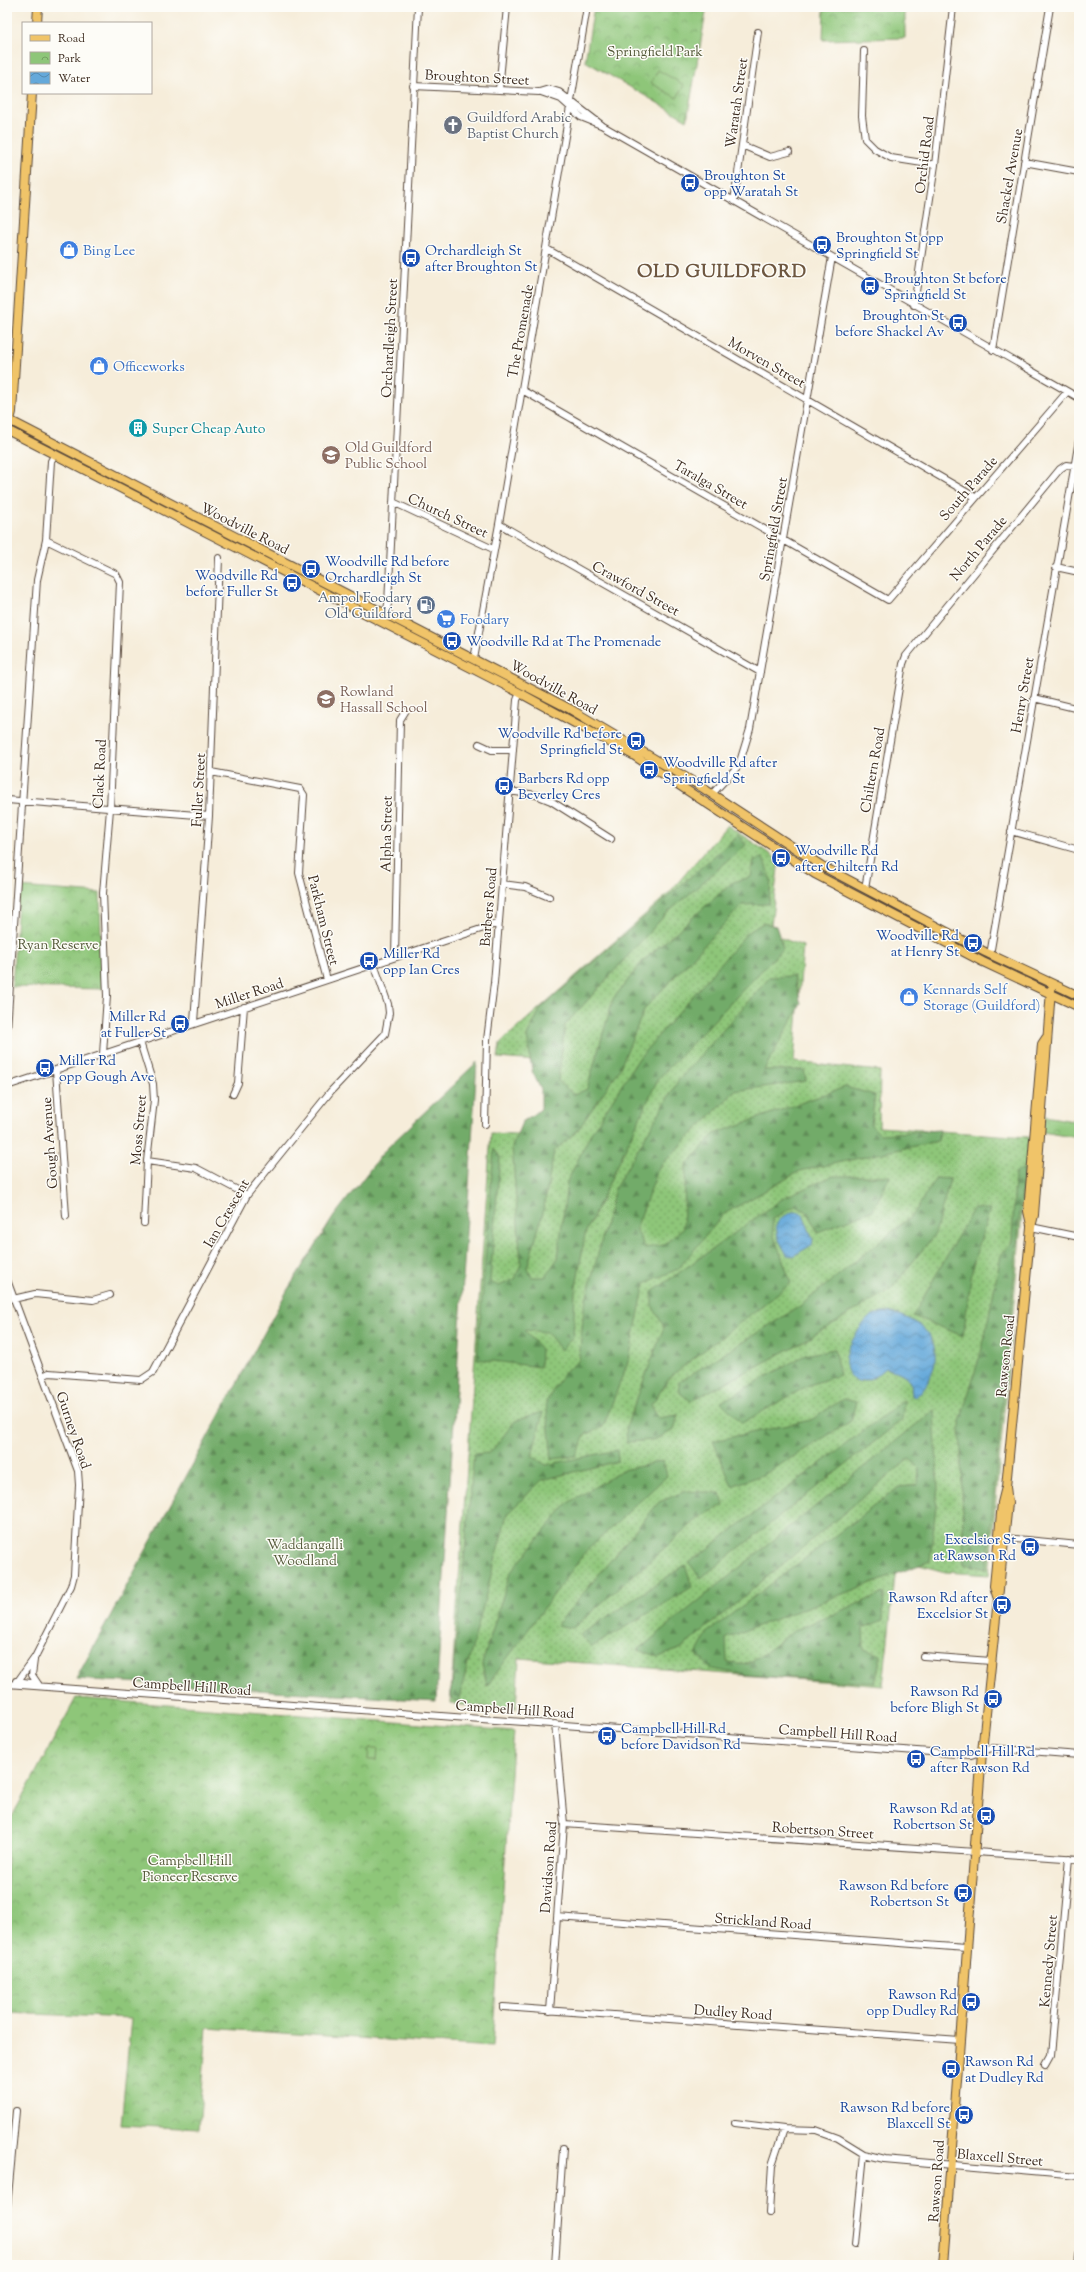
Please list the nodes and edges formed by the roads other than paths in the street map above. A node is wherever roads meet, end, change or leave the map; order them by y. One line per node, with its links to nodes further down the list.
1 (38, 7): 7 (main road)
2 (418, 7): 10 (street, Orchardleigh Street)
3 (507, 7): 11 (street)
4 (587, 7): 13 (street, The Promenade)
5 (953, 7): 17 (street, Orchid Road)
6 (1050, 7): 16 (street, Shackel Avenue)
7 (37, 22)
8 (758, 32): 14 (street, Waratah Street)
9 (864, 51): 17 (street)
10 (414, 86): 11 (street, Broughton Street); 35 (street, Orchardleigh Street)
11 (499, 90): 13 (street, Broughton Street)
12 (32, 94): 29 (main road)
13 (571, 105): 19 (street, Broughton Street); 20 (street, The Promenade)
14 (742, 145): 15 (street); 19 (street, Waratah Street)
15 (789, 152)
16 (1024, 162): 18 (street); 23 (street, Shackel Avenue)
17 (935, 165): 22 (street, Orchid Road)
18 (1079, 172)
19 (734, 201): 21 (street, Broughton Street)
20 (547, 249): 24 (street, The Promenade); 28 (street, Morven Street)
21 (832, 257): 22 (street, Broughton Street); 28 (street, Springfield Street)
22 (914, 305): 23 (street, Broughton Street)
23 (993, 350): 26 (street, Broughton Street)
24 (522, 390): 36 (street, The Promenade); 37 (street, Taralga Street)
25 (1079, 390): 27 (street)
26 (1067, 392): 27 (street, Broughton Street); 34 (street, South Parade)
27 (1077, 397)
28 (808, 399): 34 (street, Morven Street); 37 (street, Springfield Street)
29 (9, 420): 30 (main road); 44 (main road, Woodville Road)
30 (7, 430): 32 (main road, Woodville Road)
31 (1079, 440): 33 (street, Henry Street)
32 (55, 454): 38 (street); 44 (main road, Woodville Road)
33 (1075, 470): 41 (street, Henry Street); 45 (street, North Parade)
34 (975, 497): 43 (street, South Parade)
35 (393, 502): 39 (street, Church Street); 44 (street, Orchardleigh Street)
36 (499, 524): 39 (street, The Promenade); 47 (street, Crawford Street)
37 (783, 539): 43 (street, Taralga Street); 47 (street, Springfield Street)
38 (46, 540): 58 (street); 59 (street, Clack Road)
39 (493, 549): 46 (street, The Promenade)
40 (219, 558): 54 (street, Fuller Street)
41 (1056, 567): 42 (street); 49 (street, Henry Street)
42 (1079, 572)
43 (888, 600)
44 (385, 619): 46 (main road, Woodville Road); 48 (main road, Woodville Road)
45 (906, 656): 65 (street, Chiltern Road)
46 (474, 659): 56 (main road, Woodville Road)
47 (760, 672): 56 (street, Springfield Street)
48 (520, 693): 53 (street, Barbers Road); 73 (main road, Woodville Road)
49 (1034, 698): 50 (street); 61 (street, Henry Street)
50 (1079, 709)
51 (405, 712): 69 (street, Alpha Street)
52 (479, 744): 53 (street)
53 (512, 750): 55 (street, Barbers Road)
54 (211, 772): 60 (street, Fuller Street); 71 (street, Parkham Street)
55 (509, 791): 62 (street); 64 (street, Barbers Road)
56 (712, 794): 65 (main road, Woodville Road)
57 (7, 800): 58 (street)
58 (23, 802): 59 (street); 78 (street)
59 (110, 810): 60 (street); 80 (street, Clack Road)
60 (209, 816): 77 (street, Fuller Street)
61 (1011, 831): 63 (street); 68 (street, Henry Street)
62 (611, 839)
63 (1079, 850)
64 (502, 884): 66 (street); 67 (street, Barbers Road)
65 (865, 889): 68 (main road, Woodville Road)
66 (549, 896)
67 (499, 923): 69 (street, Miller Road); 84 (street, Barbers Road)
68 (990, 955): 72 (main road, Woodville Road)
69 (395, 957): 70 (street, Miller Road)
70 (374, 964): 71 (street, Miller Road); 86 (street, Ian Crescent)
71 (327, 980): 75 (street, Miller Road)
72 (1052, 983): 73 (main road, Rawson Road); 74 (main road, Woodville Road)
73 (1050, 994): 76 (main road, Woodville Road); 89 (main road, Rawson Road)
74 (1079, 996)
75 (244, 1007): 77 (street, Miller Road); 83 (street)
76 (1079, 1007)
77 (194, 1022): 79 (street, Miller Road)
78 (7, 1030)
79 (140, 1042): 80 (street, Miller Road); 85 (street, Moss Street)
80 (103, 1054): 81 (street, Miller Road)
81 (56, 1070): 82 (street, Miller Road); 87 (street, Gough Avenue)
82 (7, 1086)
83 (234, 1094)
84 (485, 1124)
85 (147, 1161): 86 (street); 88 (street, Moss Street)
86 (247, 1195): 94 (street, Ian Crescent)
87 (66, 1216)
88 (144, 1223)
89 (1031, 1227): 90 (street); 95 (main road, Rawson Road)
90 (1079, 1237)
91 (7, 1280): 93 (street, Gurney Road)
92 (110, 1295): 93 (street)
93 (13, 1299): 94 (street, Gurney Road)
94 (43, 1376): 102 (street, Gurney Road)
95 (1006, 1487): 96 (main road, Rawson Road); 97 (main road, Rawson Road)
96 (1001, 1510): 97 (main road); 99 (main road, Rawson Road)
97 (1005, 1538): 98 (street); 99 (main road); 100 (main road, Rawson Road)
98 (1079, 1545)
99 (995, 1575): 100 (main road, Rawson Road)
100 (997, 1596): 103 (main road, Rawson Road)
101 (923, 1656): 103 (street)
102 (35, 1657): 104 (street, Gurney Road); 106 (street, Gurney Road)
103 (991, 1661): 109 (main road, Rawson Road)
104 (18, 1681): 105 (street, Campbell Hill Road); 106 (street, Campbell Hill Road)
105 (7, 1683): 107 (street, Campbell Hill Road)
106 (38, 1684): 107 (street, Campbell Hill Road)
107 (46, 1686): 108 (street, Campbell Hill Road)
108 (555, 1724): 109 (street, Campbell Hill Road); 111 (street, Davidson Road)
109 (982, 1752): 110 (street, Campbell Hill Road); 112 (main road, Rawson Road)
110 (1079, 1755)
111 (564, 1824): 112 (street, Robertson Street); 115 (street, Davidson Road)
112 (974, 1852): 113 (street, Robertson Street); 116 (main road, Rawson Road)
113 (1069, 1858): 114 (street, Robertson Street); 120 (street, Kennedy Street)
114 (1079, 1859)
115 (557, 1917): 116 (street, Strickland Road); 118 (street, Davidson Road)
116 (966, 1948): 119 (main road, Rawson Road)
117 (503, 2007): 118 (street, Dudley Road)
118 (550, 2011): 119 (street, Dudley Road)
119 (960, 2040): 126 (main road, Rawson Road)
120 (1046, 2064)
121 (16, 2111): 128 (street)
122 (735, 2123): 123 (street, Blaxcell Street)
123 (784, 2129): 125 (street, Blaxcell Street); 129 (street)
124 (563, 2148): 132 (street)
125 (864, 2154): 126 (street, Blaxcell Street); 130 (street)
126 (950, 2166): 127 (street, Blaxcell Street); 133 (main road, Rawson Road)
127 (1079, 2176)
128 (7, 2207)
129 (769, 2213)
130 (856, 2244)
131 (1079, 2253): 134 (street)
132 (555, 2265)
133 (943, 2265)
134 (1078, 2265)

